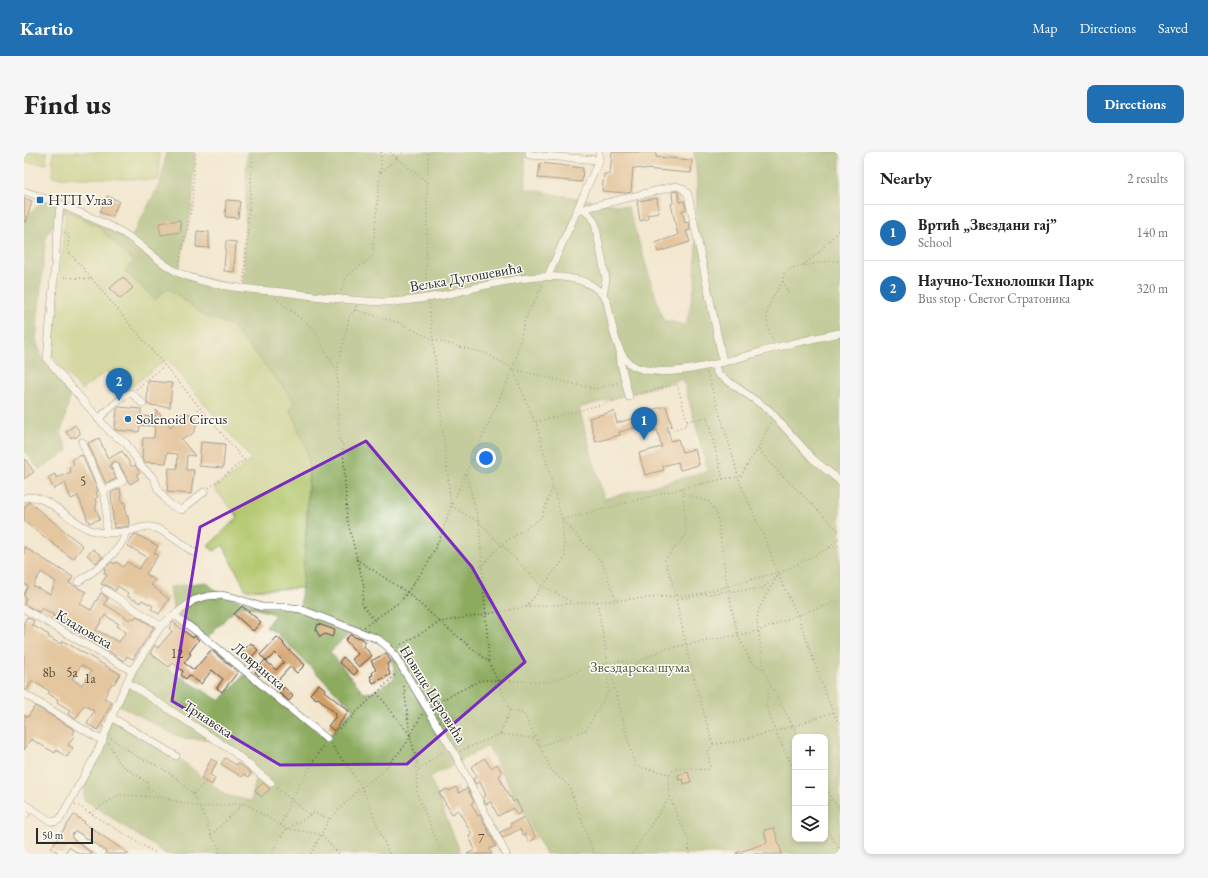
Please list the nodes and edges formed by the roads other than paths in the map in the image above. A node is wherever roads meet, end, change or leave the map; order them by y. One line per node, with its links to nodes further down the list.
1 (529, 152): 3 (street)
2 (599, 152): 3 (street)
3 (599, 160): 6 (street)
4 (24, 191): 5 (street, Вељка Дугошевића)
5 (60, 204): 7 (street, Вељка Дугошевића); 15 (street)
6 (578, 213): 7 (street); 8 (street); 11 (street)
7 (548, 276): 8 (street, Вељка Дугошевића)
8 (603, 295): 10 (street)
9 (840, 333): 11 (street)
10 (620, 352): 12 (street); 13 (street)
11 (723, 362): 12 (street)
12 (714, 365): 18 (street)
13 (629, 397)
14 (143, 404): 15 (street)
15 (98, 419): 20 (street)
16 (82, 442): 19 (street)
17 (115, 466): 19 (street)
18 (840, 481)
19 (103, 491): 23 (street)
20 (204, 492)
21 (24, 498): 23 (street)
22 (125, 532): 23 (street); 24 (street); 25 (street)
23 (106, 533)
24 (194, 552)
25 (78, 582)
26 (105, 590): 29 (street)
27 (24, 609): 30 (street, Кладовска)
28 (174, 615): 29 (street); 35 (street, Ловранска); 41 (street, Новице Церовића)
29 (161, 626): 30 (street)
30 (132, 671): 31 (street)
31 (127, 682): 33 (street); 37 (street, Трнавска)
32 (24, 694): 34 (street)
33 (111, 717): 34 (street); 36 (street)
34 (104, 738): 38 (street)
35 (327, 739)
36 (176, 756)
37 (271, 783)
38 (24, 804)
39 (76, 836): 40 (street)
40 (102, 854)
41 (506, 854)

